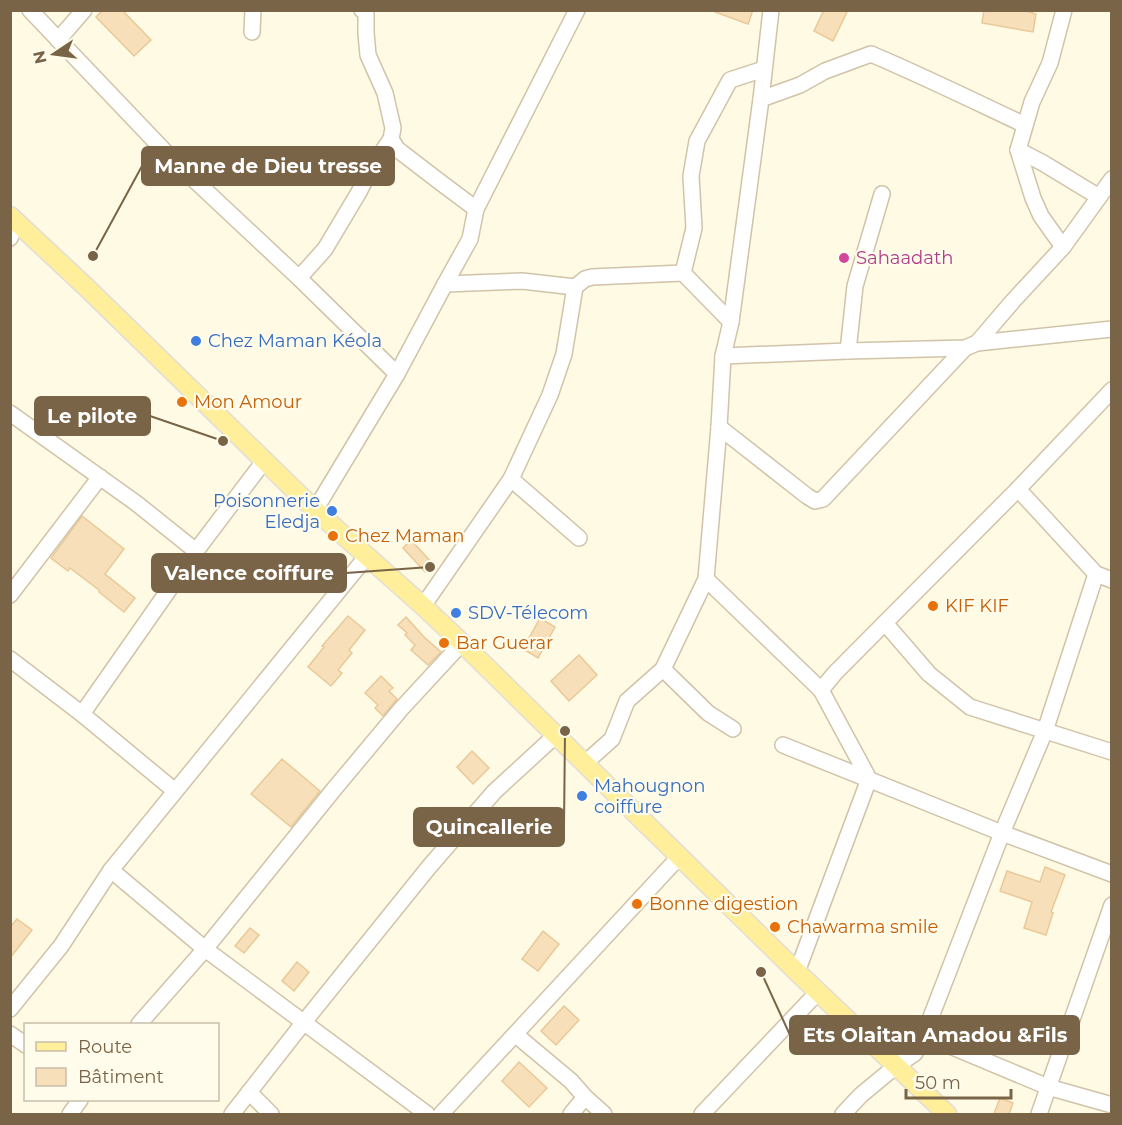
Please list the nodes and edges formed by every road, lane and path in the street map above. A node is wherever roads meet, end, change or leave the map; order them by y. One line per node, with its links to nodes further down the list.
1 (30, 10): 9 (street)
2 (84, 10): 9 (street)
3 (253, 10): 8 (street)
4 (577, 10): 18 (street)
5 (771, 10): 10 (street)
6 (1064, 10): 12 (street)
7 (365, 11): 13 (street)
8 (252, 32)
9 (58, 40): 22 (street)
10 (764, 69): 11 (street); 21 (street)
11 (761, 99): 12 (street); 25 (street)
12 (1025, 125): 14 (street)
13 (391, 140): 18 (street); 22 (street)
14 (1018, 150): 17 (street); 20 (street)
15 (1112, 179): 17 (street)
16 (882, 194): 28 (street)
17 (1099, 197): 20 (street)
18 (476, 209): 23 (street)
19 (12, 226): 34 (main road)
20 (1063, 247): 27 (street)
21 (683, 273): 24 (street); 25 (street)
22 (299, 278): 30 (street)
23 (446, 284): 24 (street); 30 (street)
24 (575, 287): 36 (street)
25 (731, 322): 29 (street)
26 (1112, 329): 27 (street)
27 (971, 346): 28 (street); 33 (street)
28 (848, 351): 29 (street)
29 (723, 356): 33 (street)
30 (397, 374): 38 (street)
31 (1112, 390): 37 (street)
32 (10, 413): 35 (street)
33 (719, 427): 43 (street)
34 (264, 461): 38 (main road); 40 (street)
35 (100, 477): 40 (street); 45 (street)
36 (512, 479): 39 (street); 46 (street)
37 (1018, 489): 42 (street); 47 (street)
38 (315, 510): 41 (main road)
39 (579, 538)
40 (196, 551): 52 (street)
41 (367, 556): 46 (main road); 60 (street)
42 (1096, 574): 44 (street); 54 (street)
43 (706, 579): 50 (street); 51 (street)
44 (1112, 580)
45 (10, 595)
46 (423, 606): 48 (main road)
47 (885, 622): 51 (street); 54 (street)
48 (462, 643): 55 (main road); 66 (street)
49 (10, 660): 52 (street)
50 (663, 669): 53 (street); 58 (street)
51 (821, 690): 59 (street)
52 (82, 714): 60 (street)
53 (733, 729)
54 (1045, 731): 57 (street); 61 (street)
55 (556, 735): 58 (main road); 70 (street)
56 (783, 745): 59 (street)
57 (1112, 752)
58 (584, 764): 62 (main road)
59 (869, 779): 61 (street); 67 (street)
60 (175, 791): 63 (street)
61 (1002, 833): 64 (street); 74 (street)
62 (680, 856): 67 (main road); 73 (street)
63 (111, 870): 66 (street); 69 (street)
64 (1112, 874)
65 (1112, 905): 77 (street)
66 (205, 949): 70 (street); 71 (street)
67 (797, 972): 68 (main road)
68 (818, 992): 76 (main road); 89 (street)
69 (10, 1009)
70 (304, 1022): 78 (street); 85 (street)
71 (141, 1023)
72 (10, 1034): 75 (street)
73 (516, 1035): 79 (street); 86 (street)
74 (924, 1035): 76 (street); 77 (street)
75 (24, 1044)
76 (896, 1066): 90 (street); 91 (main road)
77 (1048, 1087): 81 (street); 92 (street)
78 (249, 1092): 83 (street); 84 (street)
79 (585, 1097): 87 (street); 88 (street)
80 (79, 1101): 82 (street)
81 (1112, 1105)
82 (70, 1114)
83 (232, 1114)
84 (271, 1114)
85 (427, 1114)
86 (441, 1114)
87 (571, 1114)
88 (604, 1114)
89 (702, 1114)
90 (843, 1114)
91 (947, 1114)
92 (1039, 1114)

